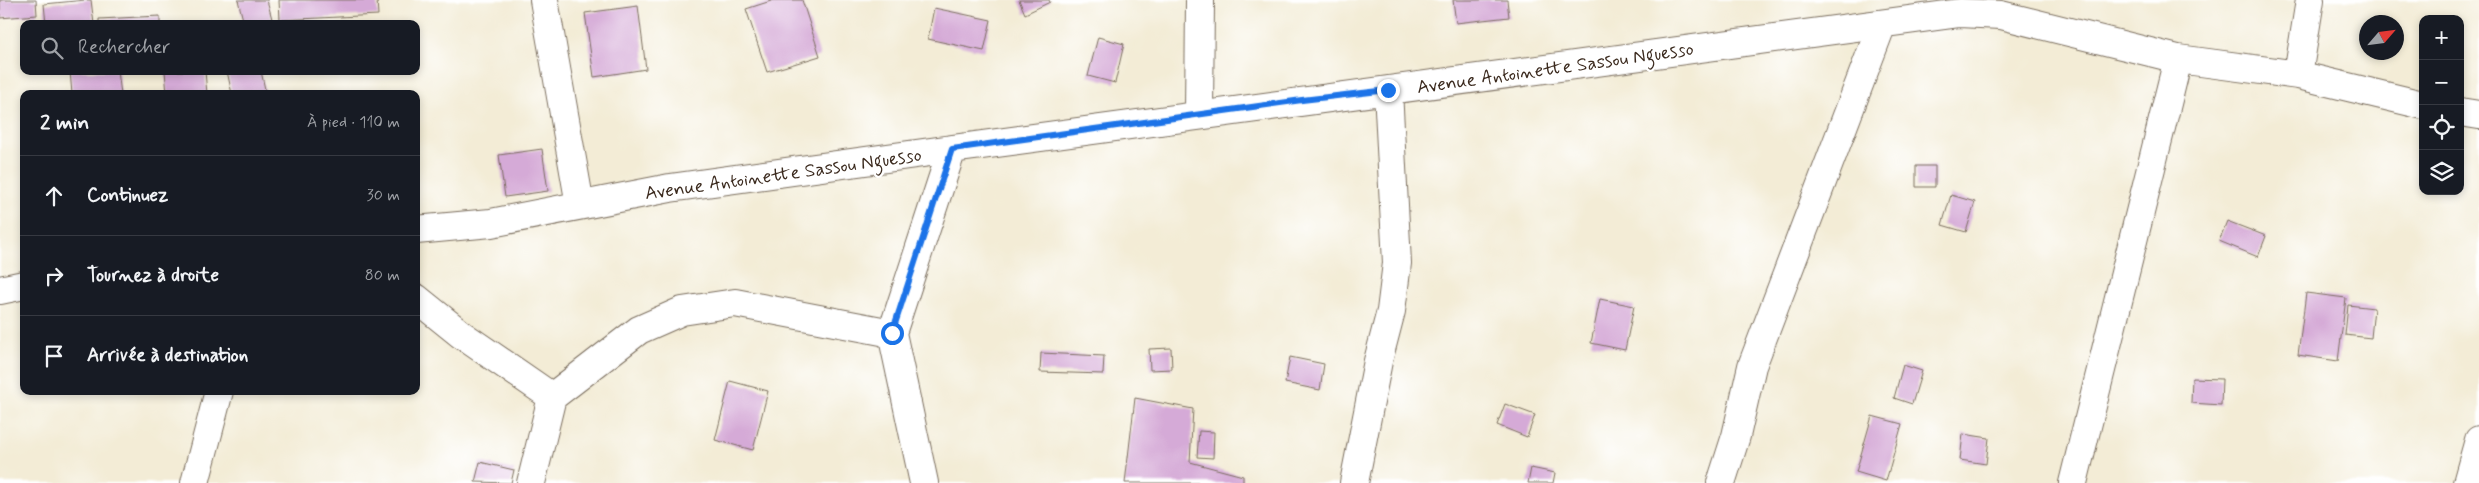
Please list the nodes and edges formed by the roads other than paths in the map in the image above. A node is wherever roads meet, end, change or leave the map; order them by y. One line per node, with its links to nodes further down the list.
1 (544, 0): 15 (street)
2 (1200, 0): 12 (street)
3 (1940, 0): 5 (street)
4 (2310, 0): 8 (street)
5 (1919, 19): 6 (street, Avenue Antoinette Sassou Nguesso); 7 (street, Avenue Antoinette Sassou Nguesso)
6 (1882, 24): 9 (street, Avenue Antoinette Sassou Nguesso); 28 (street)
7 (2178, 59): 8 (street, Avenue Antoinette Sassou Nguesso); 29 (street)
8 (2298, 75): 10 (street, Avenue Antoinette Sassou Nguesso)
9 (1388, 90): 12 (street, Avenue Antoinette Sassou Nguesso); 27 (street)
10 (2419, 104)
11 (2464, 113): 13 (street)
12 (1200, 114): 14 (street, Avenue Antoinette Sassou Nguesso)
13 (2479, 116)
14 (952, 149): 15 (street, Avenue Antoinette Sassou Nguesso); 20 (street)
15 (580, 205): 16 (street, Avenue Antoinette Sassou Nguesso)
16 (420, 230)
17 (20, 285): 18 (street)
18 (0, 290)
19 (420, 301): 22 (street)
20 (892, 333): 22 (street); 26 (street)
21 (218, 395): 24 (street)
22 (552, 397): 25 (street)
23 (2479, 440): 30 (street)
24 (195, 483)
25 (531, 483)
26 (924, 483)
27 (1354, 483)
28 (1721, 483)
29 (2073, 483)
30 (2467, 483)

